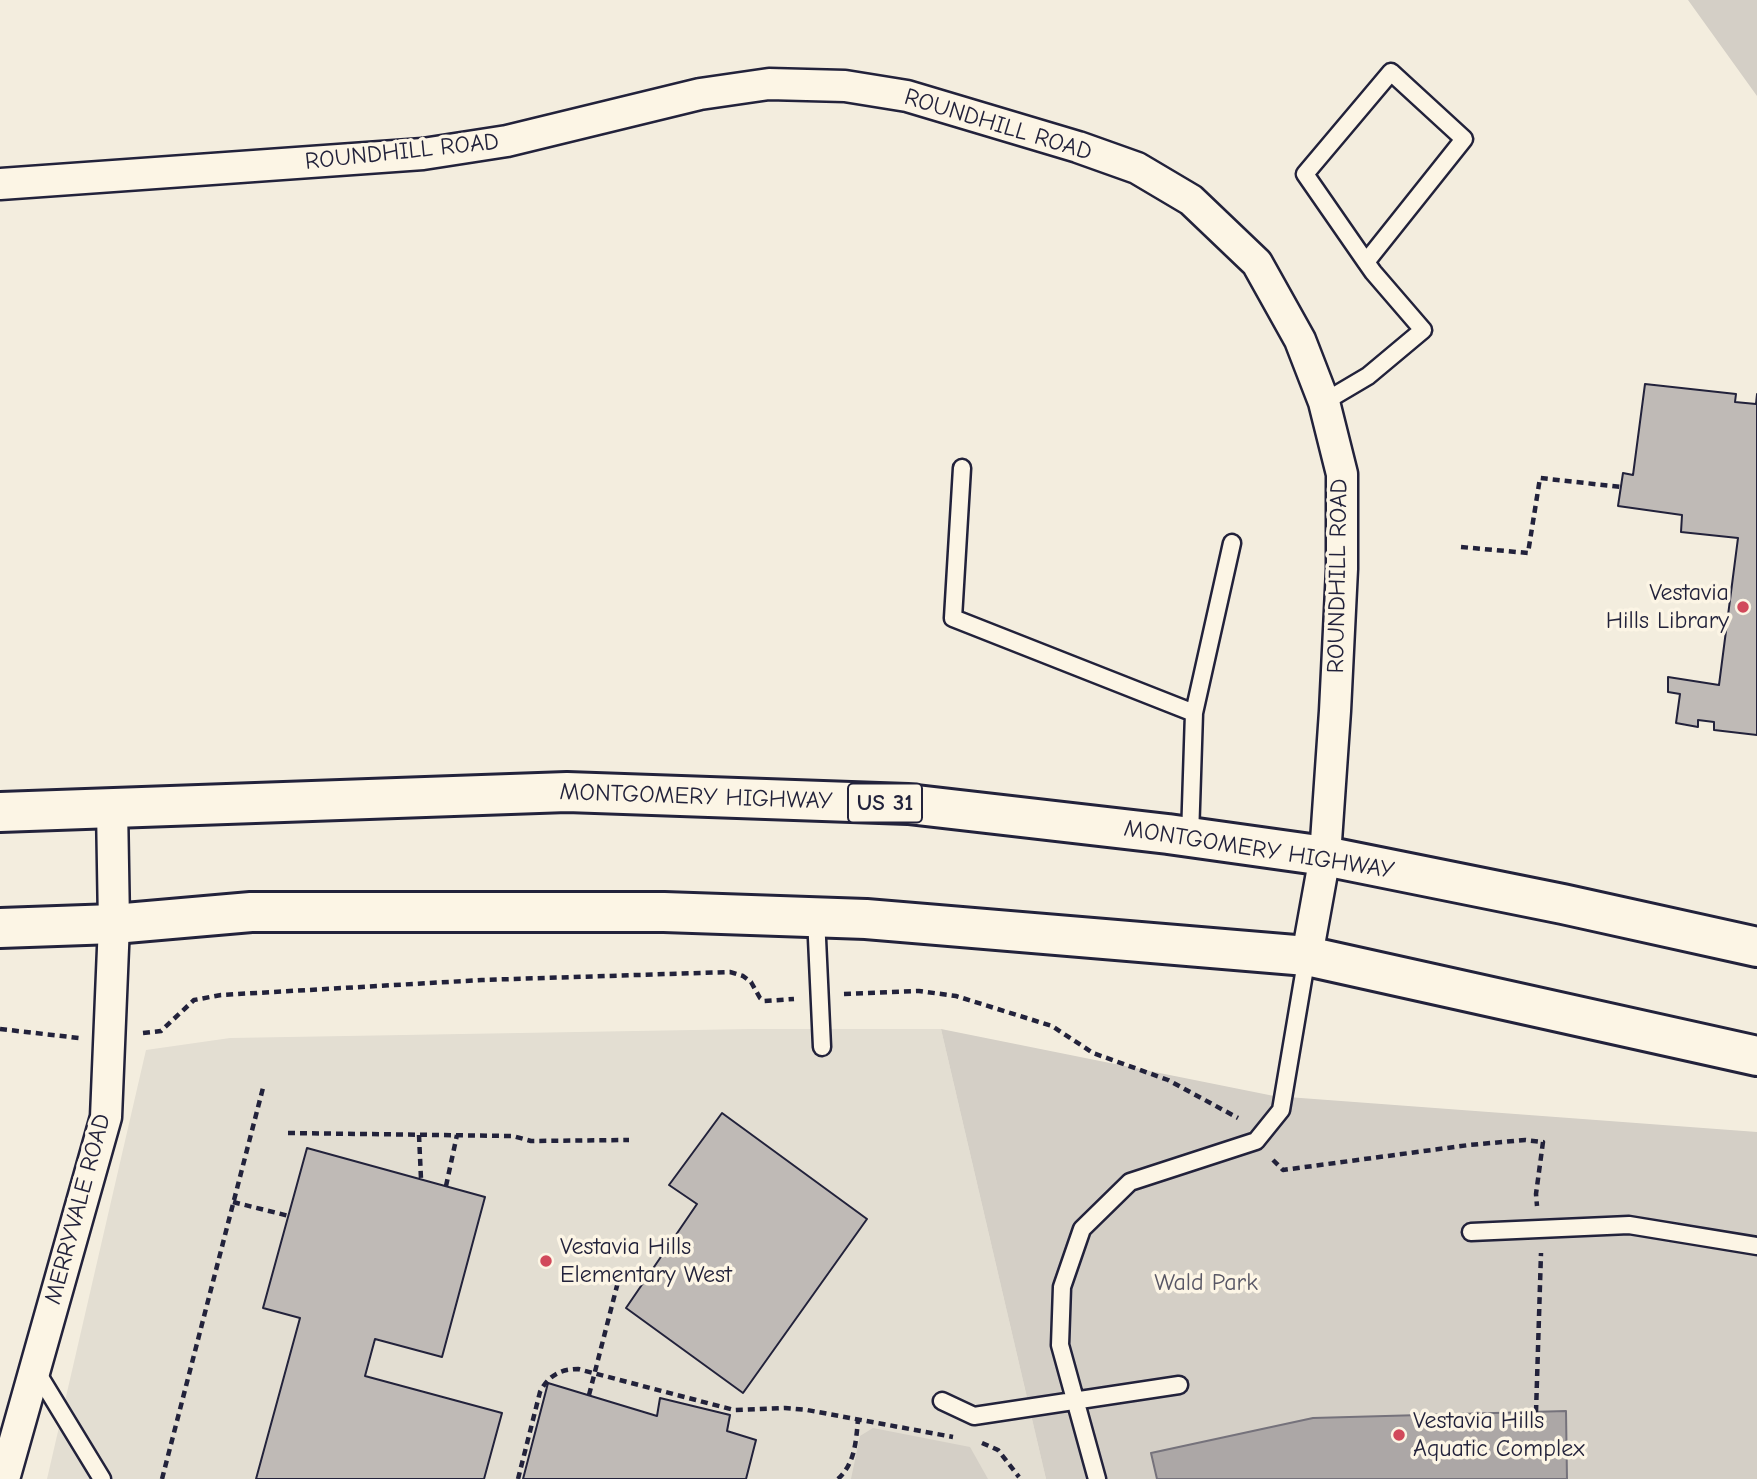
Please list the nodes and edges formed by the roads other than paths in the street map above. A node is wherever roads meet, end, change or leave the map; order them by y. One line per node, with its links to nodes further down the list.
1 (0, 184): 3 (street, ROUNDHILL ROAD)
2 (1366, 262): 2 (lane); 3 (lane)
3 (1324, 402): 10 (street, ROUNDHILL ROAD)
4 (962, 468): 6 (lane)
5 (1232, 543): 6 (lane)
6 (1194, 713): 9 (lane)
7 (112, 807): 8 (main road, MONTGOMERY HIGHWAY / US 31); 9 (main road, MONTGOMERY HIGHWAY / US 31); 12 (street, MERRYVALE ROAD)
8 (0, 812)
9 (1190, 837): 10 (main road, MONTGOMERY HIGHWAY / US 31)
10 (1325, 856): 14 (main road, MONTGOMERY HIGHWAY / US 31); 15 (street, ROUNDHILL ROAD)
11 (816, 917): 12 (main road); 15 (main road); 16 (lane)
12 (114, 923): 13 (main road); 20 (street, MERRYVALE ROAD)
13 (0, 928)
14 (1757, 947)
15 (1307, 956): 17 (main road); 23 (lane)
16 (822, 1047)
17 (1757, 1056)
18 (1471, 1232): 19 (lane)
19 (1757, 1247)
20 (35, 1369): 24 (lane); 25 (street, MERRYVALE ROAD)
21 (1179, 1385): 23 (lane)
22 (942, 1401): 23 (lane)
23 (1075, 1402): 26 (lane)
24 (100, 1478)
25 (4, 1479)
26 (1097, 1479)

